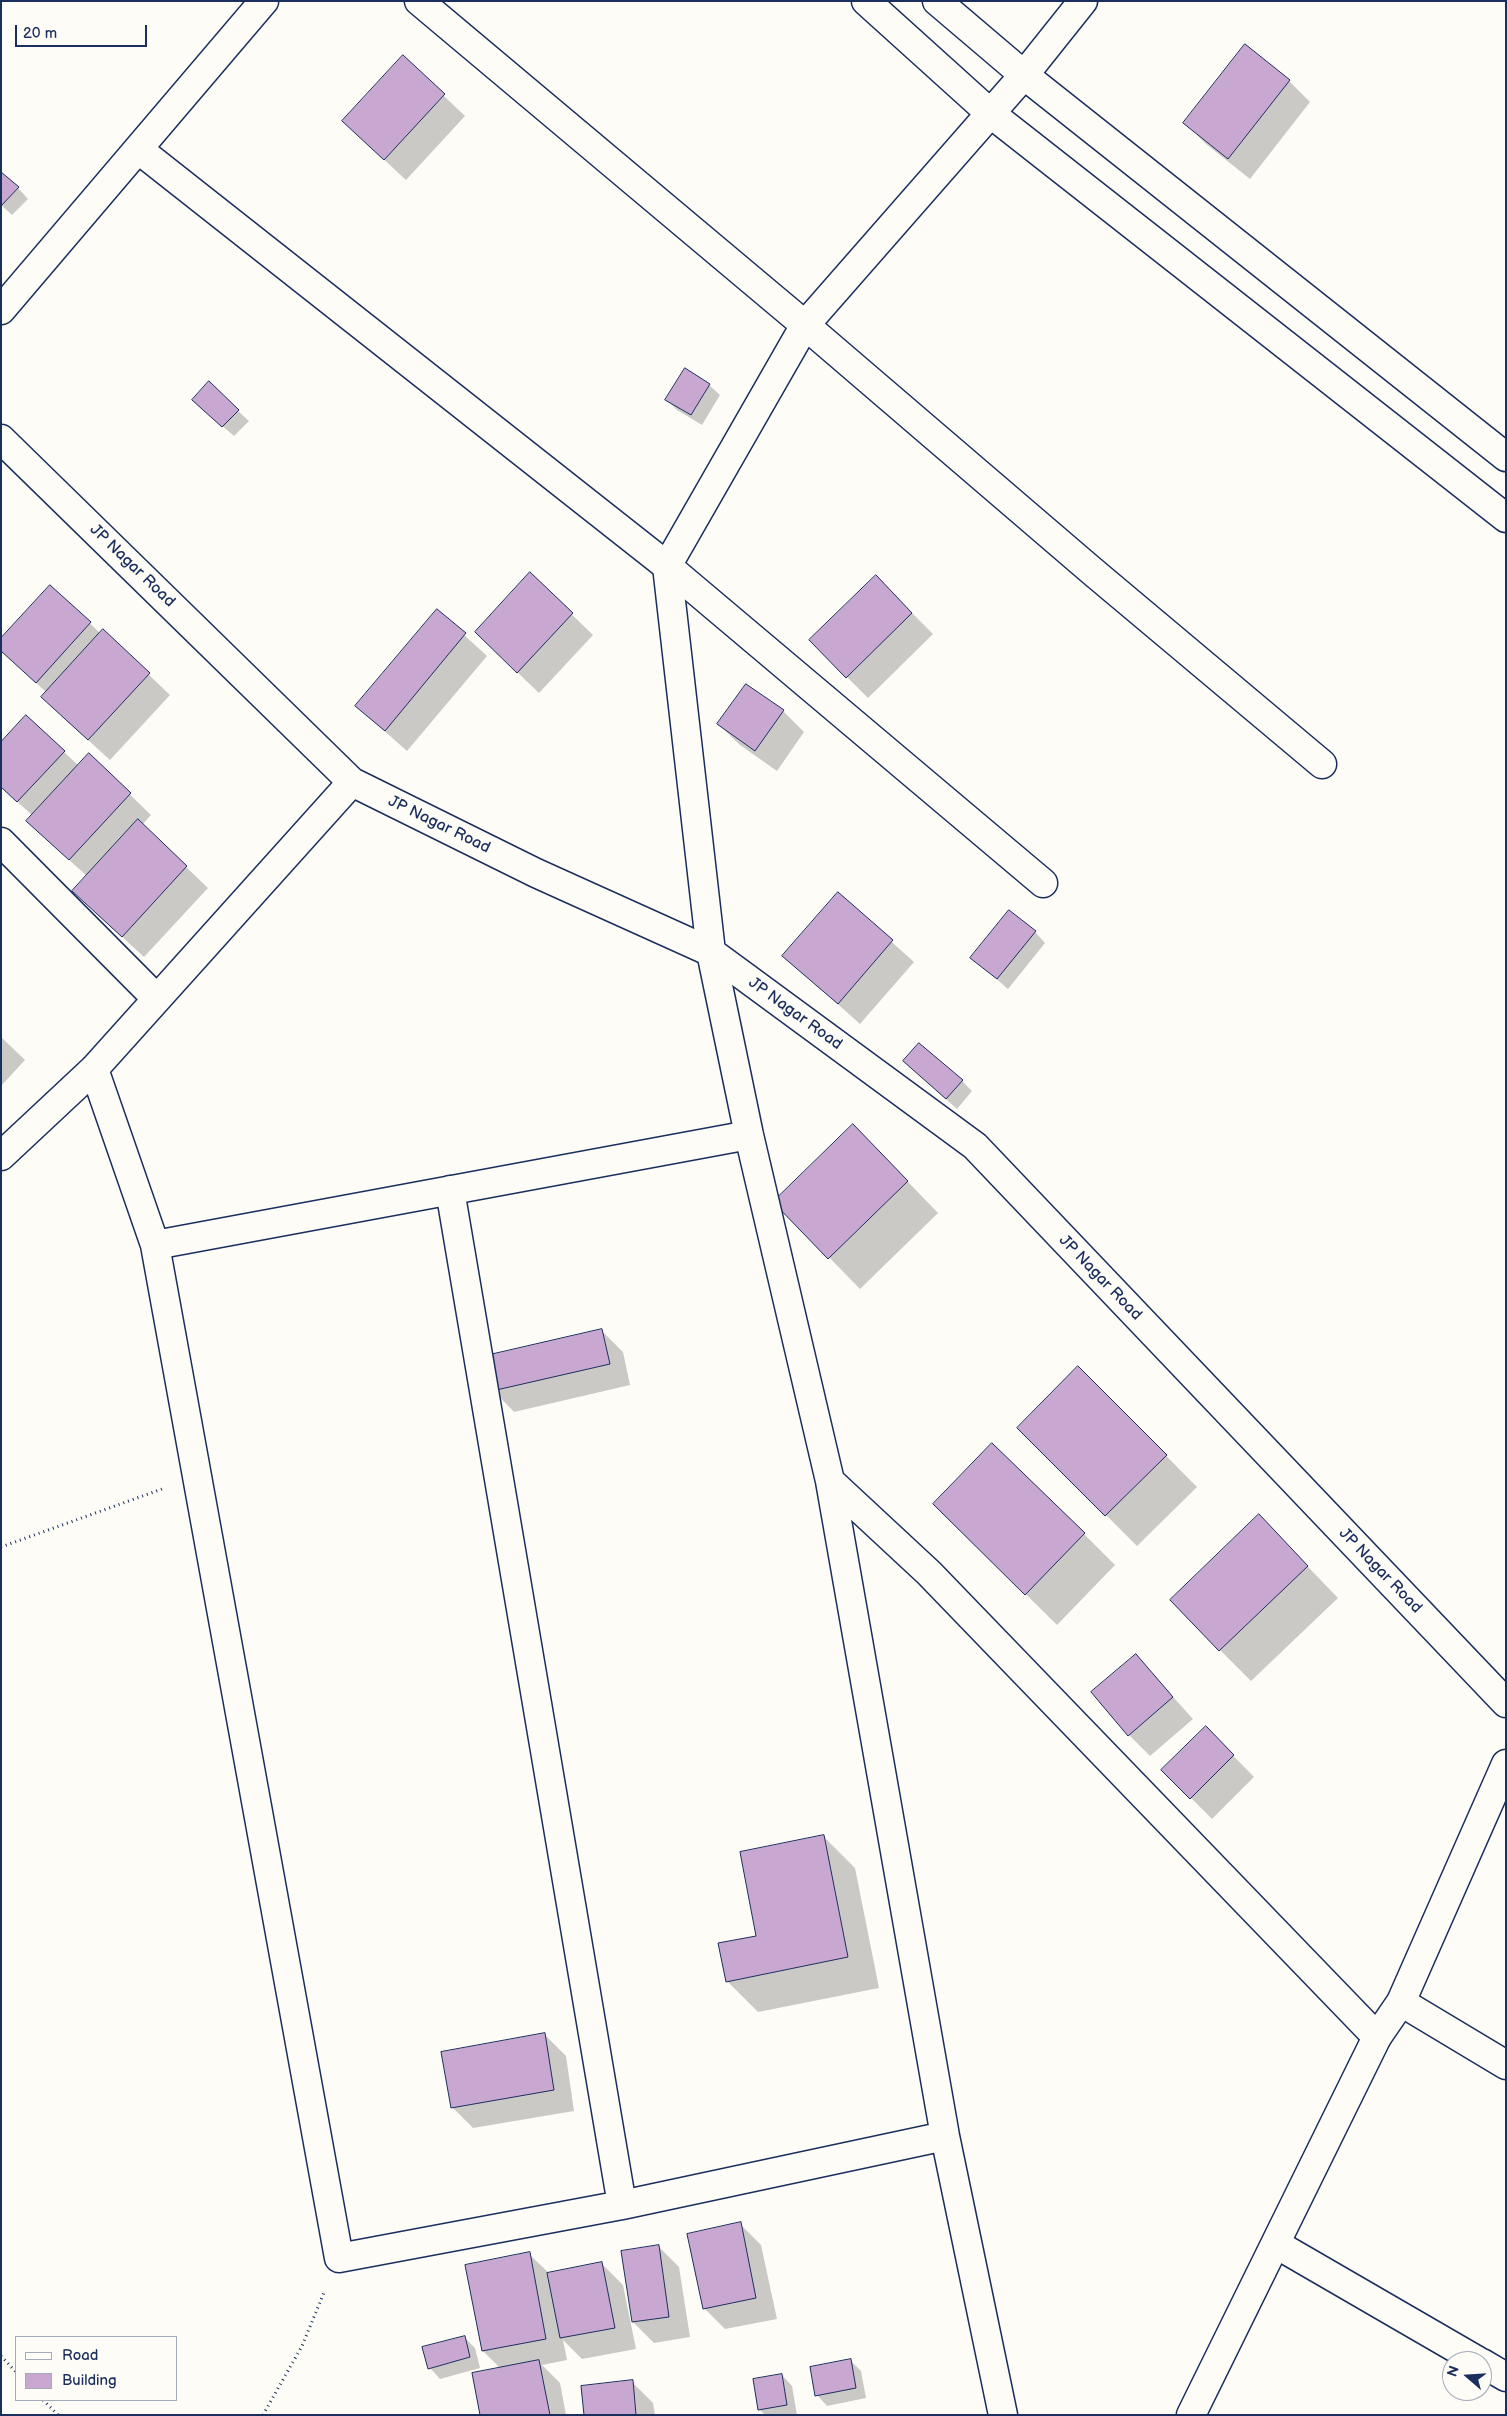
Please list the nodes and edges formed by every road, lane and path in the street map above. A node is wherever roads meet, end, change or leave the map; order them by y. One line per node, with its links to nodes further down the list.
1 (264, 1): 8 (street)
2 (419, 1): 10 (street)
3 (866, 1): 7 (street)
4 (937, 1): 6 (street)
5 (1083, 1): 6 (street)
6 (1024, 75): 7 (street); 12 (street)
7 (990, 113): 10 (street); 13 (street)
8 (138, 149): 9 (street); 14 (street)
9 (1, 310)
10 (805, 325): 14 (street); 15 (street)
11 (1, 439): 16 (street, JP Nagar Road)
12 (1506, 457)
13 (1506, 518)
14 (667, 566): 18 (street); 19 (street)
15 (1322, 764)
16 (352, 782): 19 (street, JP Nagar Road); 20 (street)
17 (1, 842): 20 (street)
18 (1043, 883)
19 (711, 952): 22 (street); 29 (street, JP Nagar Road)
20 (156, 998): 21 (street)
21 (94, 1069): 23 (street); 25 (street)
22 (749, 1135): 24 (street); 27 (street)
23 (1, 1156)
24 (450, 1190): 25 (street); 35 (street)
25 (155, 1245): 26 (street)
26 (196, 1477): 28 (path); 37 (street)
27 (830, 1481): 32 (street); 34 (street)
28 (1, 1547)
29 (1506, 1702)
30 (1506, 1764): 31 (street)
31 (1401, 2002): 32 (street); 33 (street)
32 (1377, 2037): 36 (street)
33 (1506, 2065)
34 (945, 2136): 35 (street); 46 (street)
35 (622, 2205): 37 (street)
36 (1276, 2244): 38 (street); 47 (street)
37 (339, 2258): 45 (path)
38 (1461, 2351)
39 (1, 2356): 41 (path)
40 (1492, 2369): 42 (street)
41 (15, 2371)
42 (1506, 2377)
43 (44, 2401): 44 (path)
44 (58, 2415)
45 (262, 2415)
46 (1003, 2415)
47 (1191, 2415)

